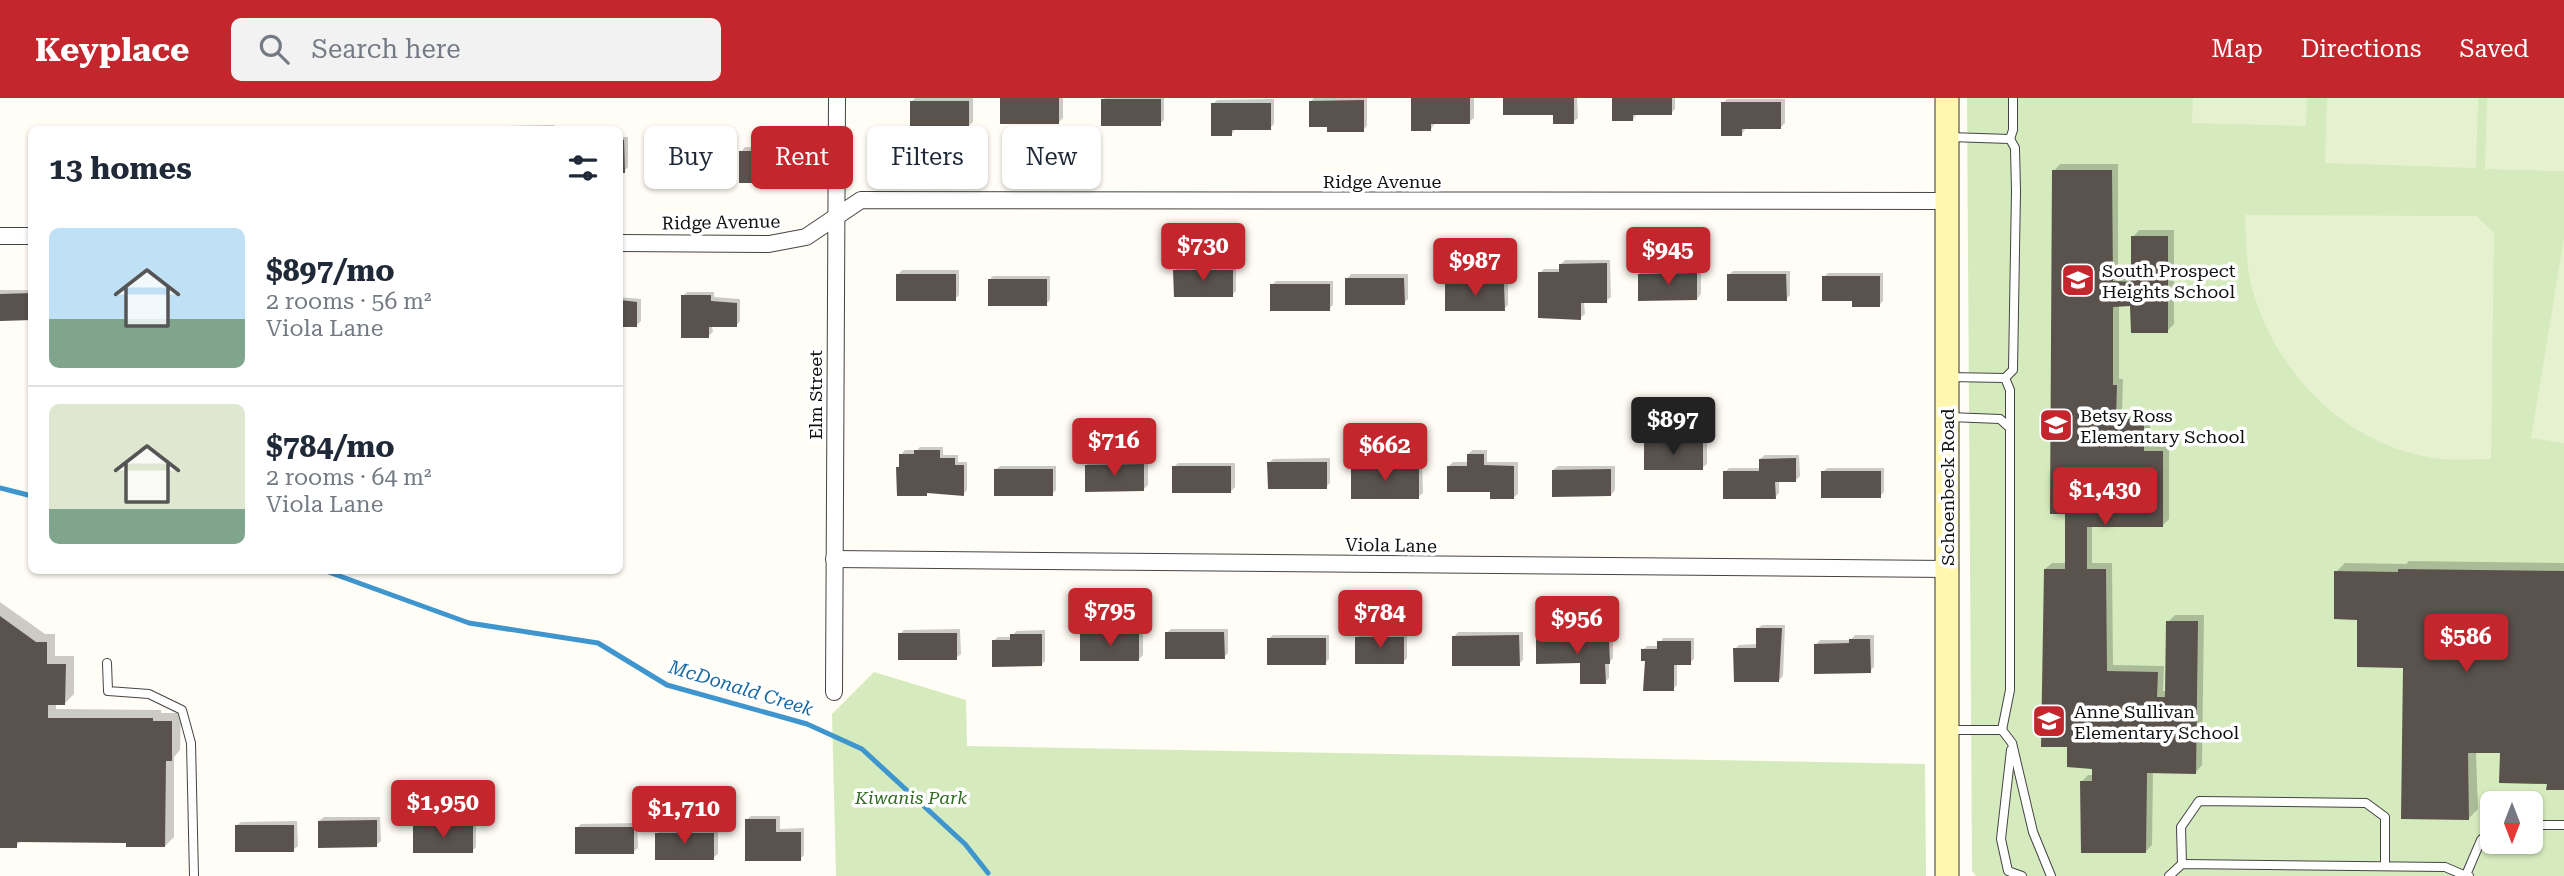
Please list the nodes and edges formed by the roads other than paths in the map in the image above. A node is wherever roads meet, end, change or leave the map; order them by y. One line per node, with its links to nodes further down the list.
1 (837, 98): 7 (street, Elm Street)
2 (1947, 98): 4 (main road, Schoenbeck Road)
3 (2013, 98): 5 (lane)
4 (1946, 137): 5 (lane); 6 (main road, Schoenbeck Road)
5 (2010, 139): 12 (lane)
6 (1946, 201): 7 (street, Ridge Avenue); 11 (main road, Schoenbeck Road)
7 (835, 219): 10 (street, Ridge Avenue); 15 (street, Elm Street)
8 (0, 236): 9 (street)
9 (28, 236)
10 (623, 243)
11 (1947, 377): 12 (lane); 13 (main road, Schoenbeck Road)
12 (2005, 378): 14 (lane)
13 (1947, 417): 14 (lane); 16 (main road, Schoenbeck Road)
14 (2010, 428): 20 (lane)
15 (834, 559): 16 (street, Viola Lane); 18 (street, Elm Street)
16 (1948, 569): 19 (main road, Schoenbeck Road)
17 (107, 663): 27 (lane)
18 (834, 692)
19 (1947, 730): 20 (lane); 28 (main road, Schoenbeck Road)
20 (2002, 730): 21 (lane)
21 (2012, 743): 29 (lane); 30 (lane)
22 (2543, 825): 23 (lane)
23 (2564, 825)
24 (2480, 843): 32 (lane)
25 (2182, 864): 26 (lane); 26 (lane); 31 (lane)
26 (2385, 866): 32 (lane)
27 (194, 876)
28 (1947, 876)
29 (2022, 876)
30 (2051, 876)
31 (2169, 876)
32 (2468, 876)

